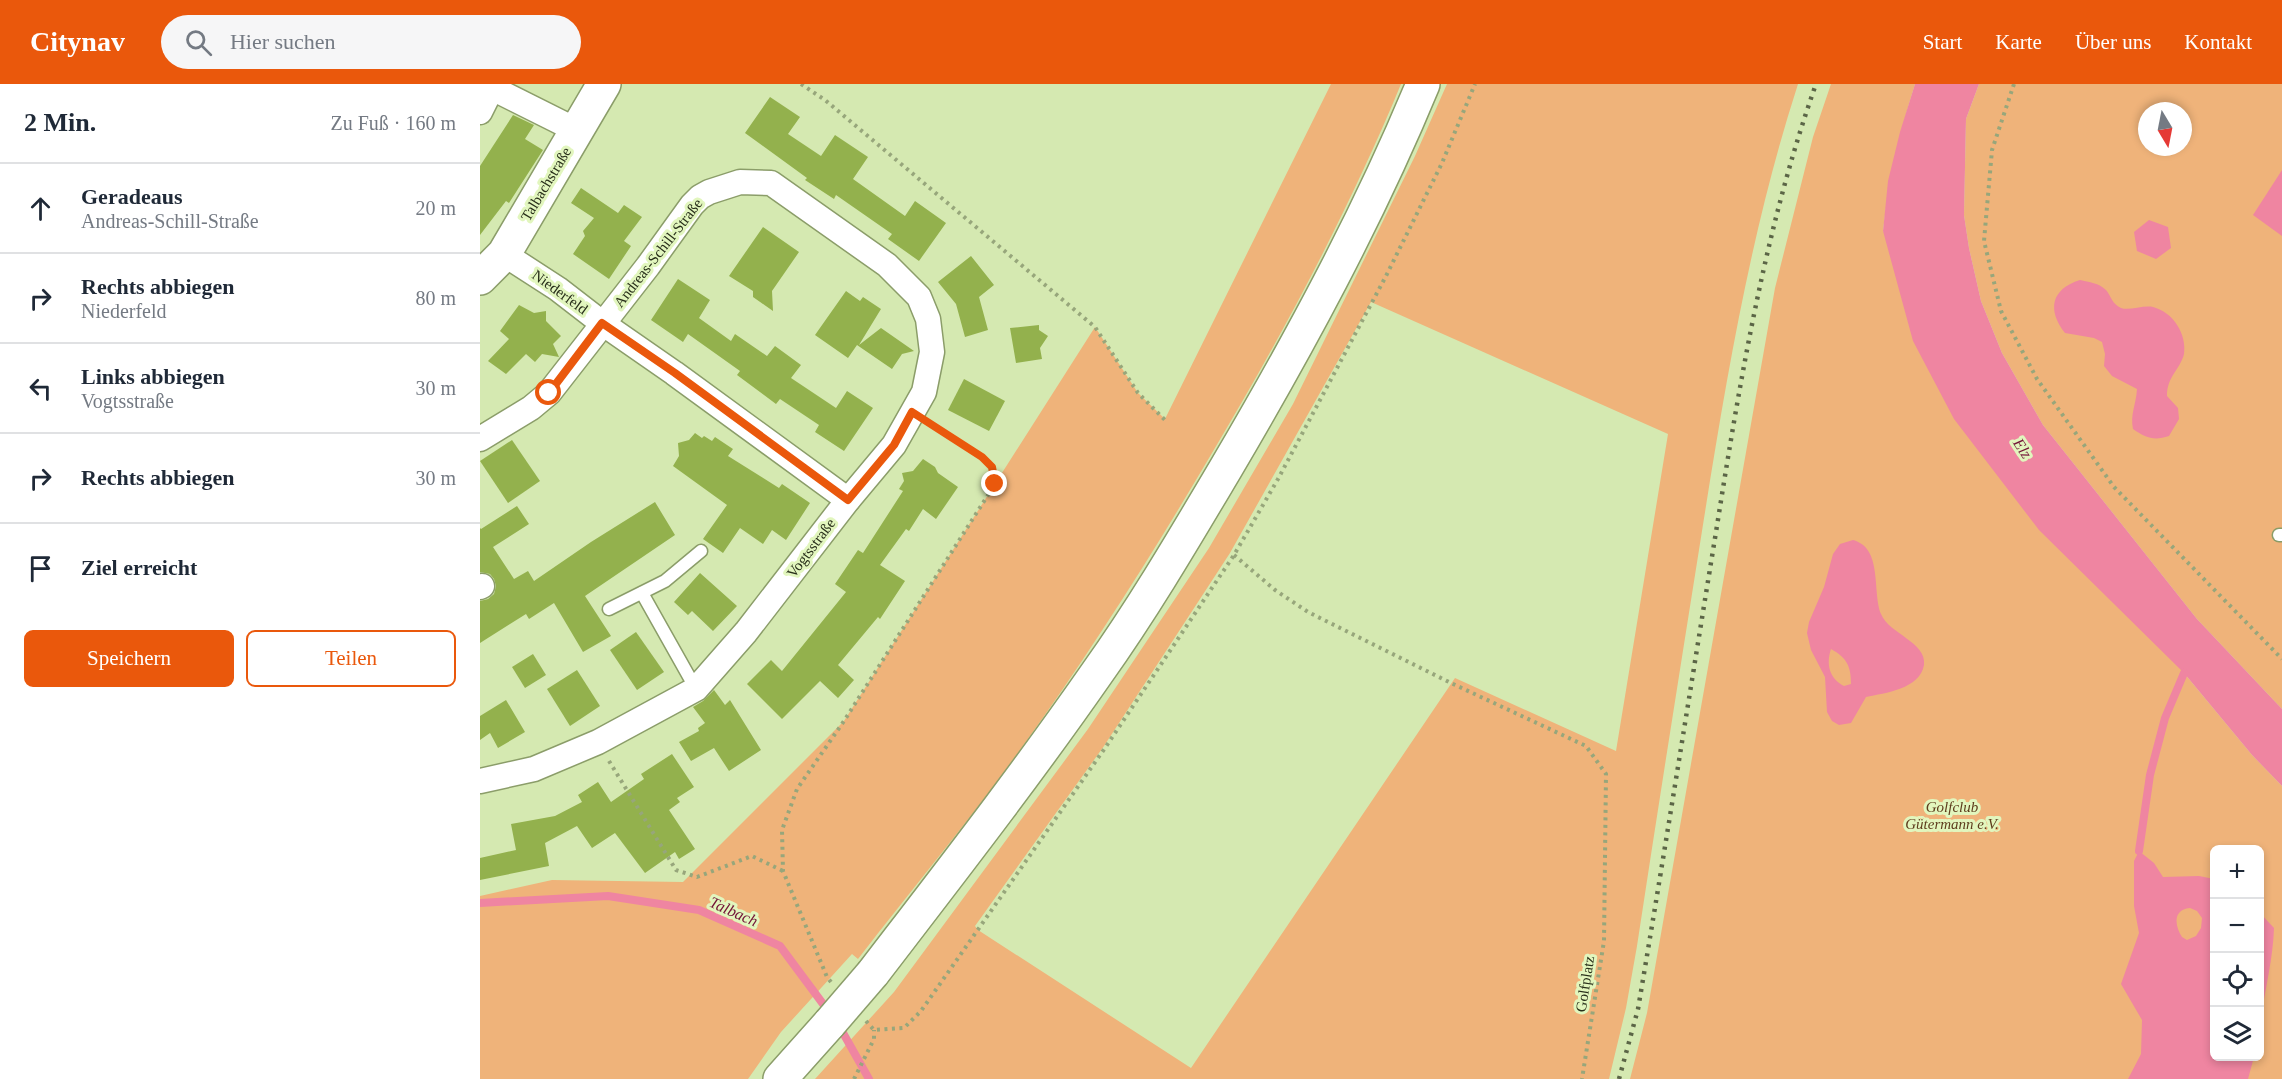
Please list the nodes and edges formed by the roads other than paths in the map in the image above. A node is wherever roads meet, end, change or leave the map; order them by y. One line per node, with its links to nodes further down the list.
1 (604, 84): 5 (main road, Talbachstraße)
2 (1423, 84): 17 (main road, bridge)
3 (488, 86): 4 (street); 5 (street)
4 (480, 112)
5 (578, 131): 7 (main road, Talbachstraße)
6 (709, 192): 9 (street, Andreas-Schill-Straße); 11 (street, Vogtsstraße)
7 (504, 254): 8 (main road, Talbachstraße); 9 (street, Niederfeld)
8 (480, 278)
9 (602, 323): 10 (street, Andreas-Schill-Straße); 11 (street, Niederfeld)
10 (480, 439)
11 (848, 500): 15 (street, Vogtsstraße)
12 (701, 551): 13 (lane)
13 (642, 593): 14 (lane); 15 (lane)
14 (609, 609)
15 (696, 689): 16 (street, Vogtsstraße)
16 (480, 781)
17 (790, 1068)

